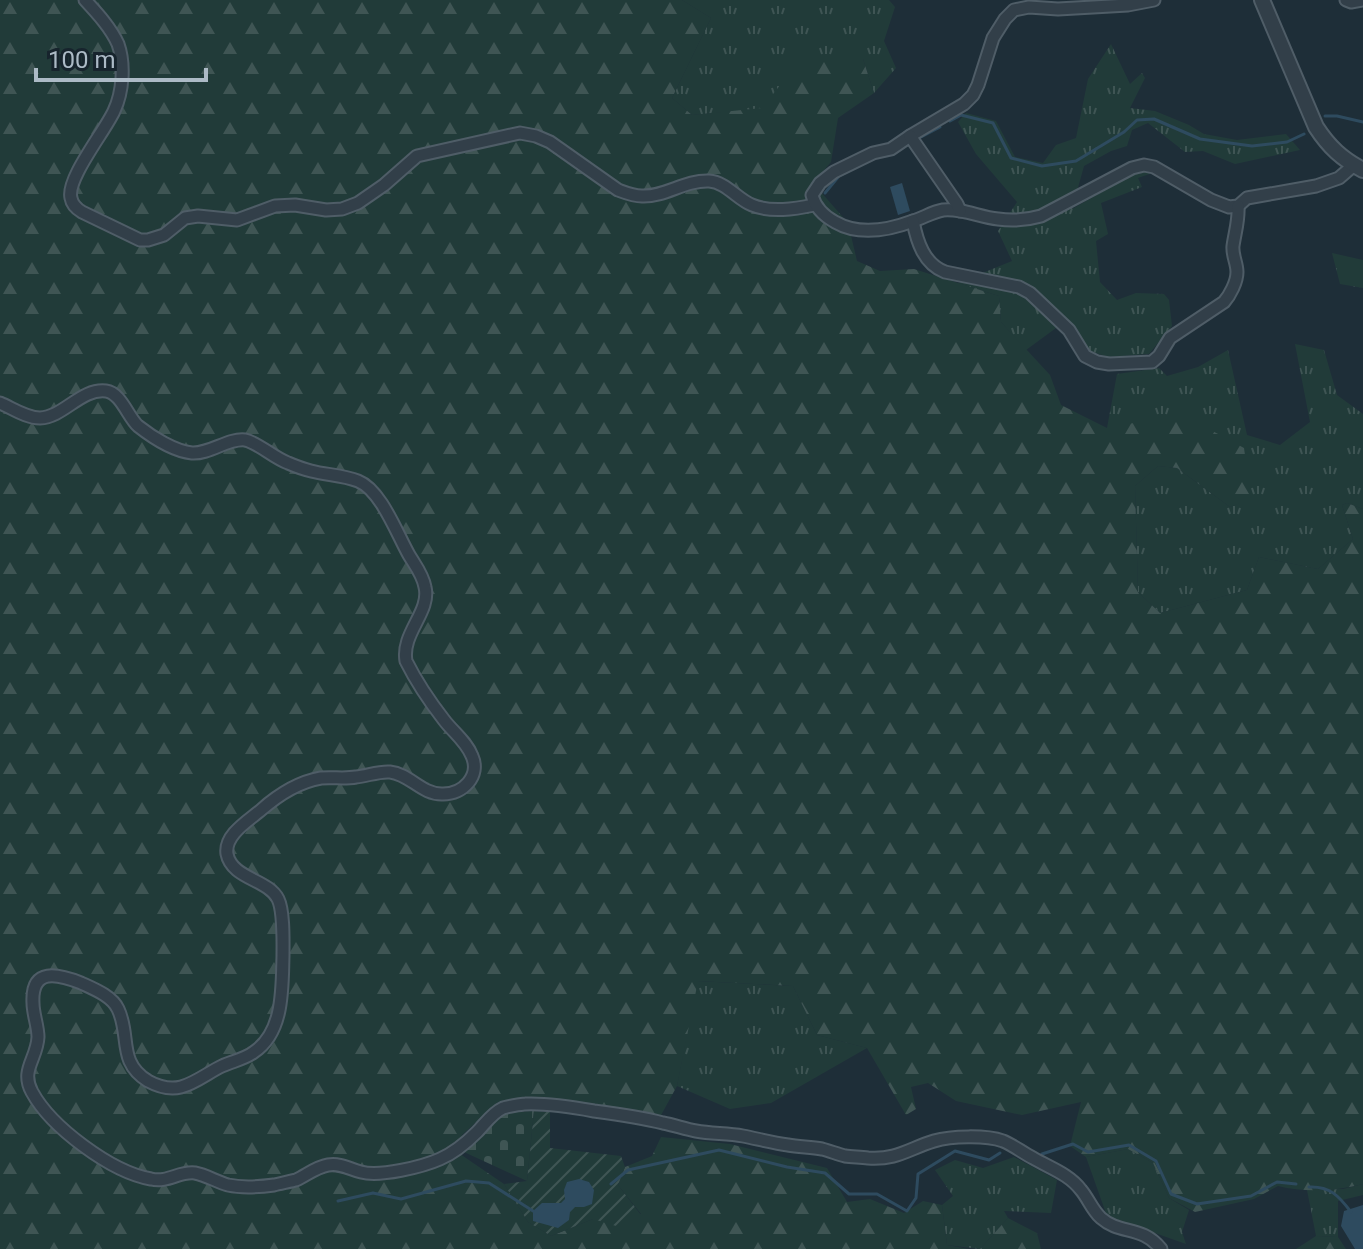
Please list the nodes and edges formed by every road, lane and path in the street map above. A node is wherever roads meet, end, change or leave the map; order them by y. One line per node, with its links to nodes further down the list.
1 (85, 0): 8 (street)
2 (1154, 0): 6 (street)
3 (1262, 0): 7 (street)
4 (1346, 0): 5 (street)
5 (1363, 0)
6 (910, 136): 8 (street); 10 (street)
7 (1358, 168): 9 (street)
8 (814, 205): 11 (street)
9 (1238, 206): 10 (street); 11 (street)
10 (960, 211): 11 (street)
11 (913, 221)
12 (0, 403): 13 (street)
13 (1161, 1249)

